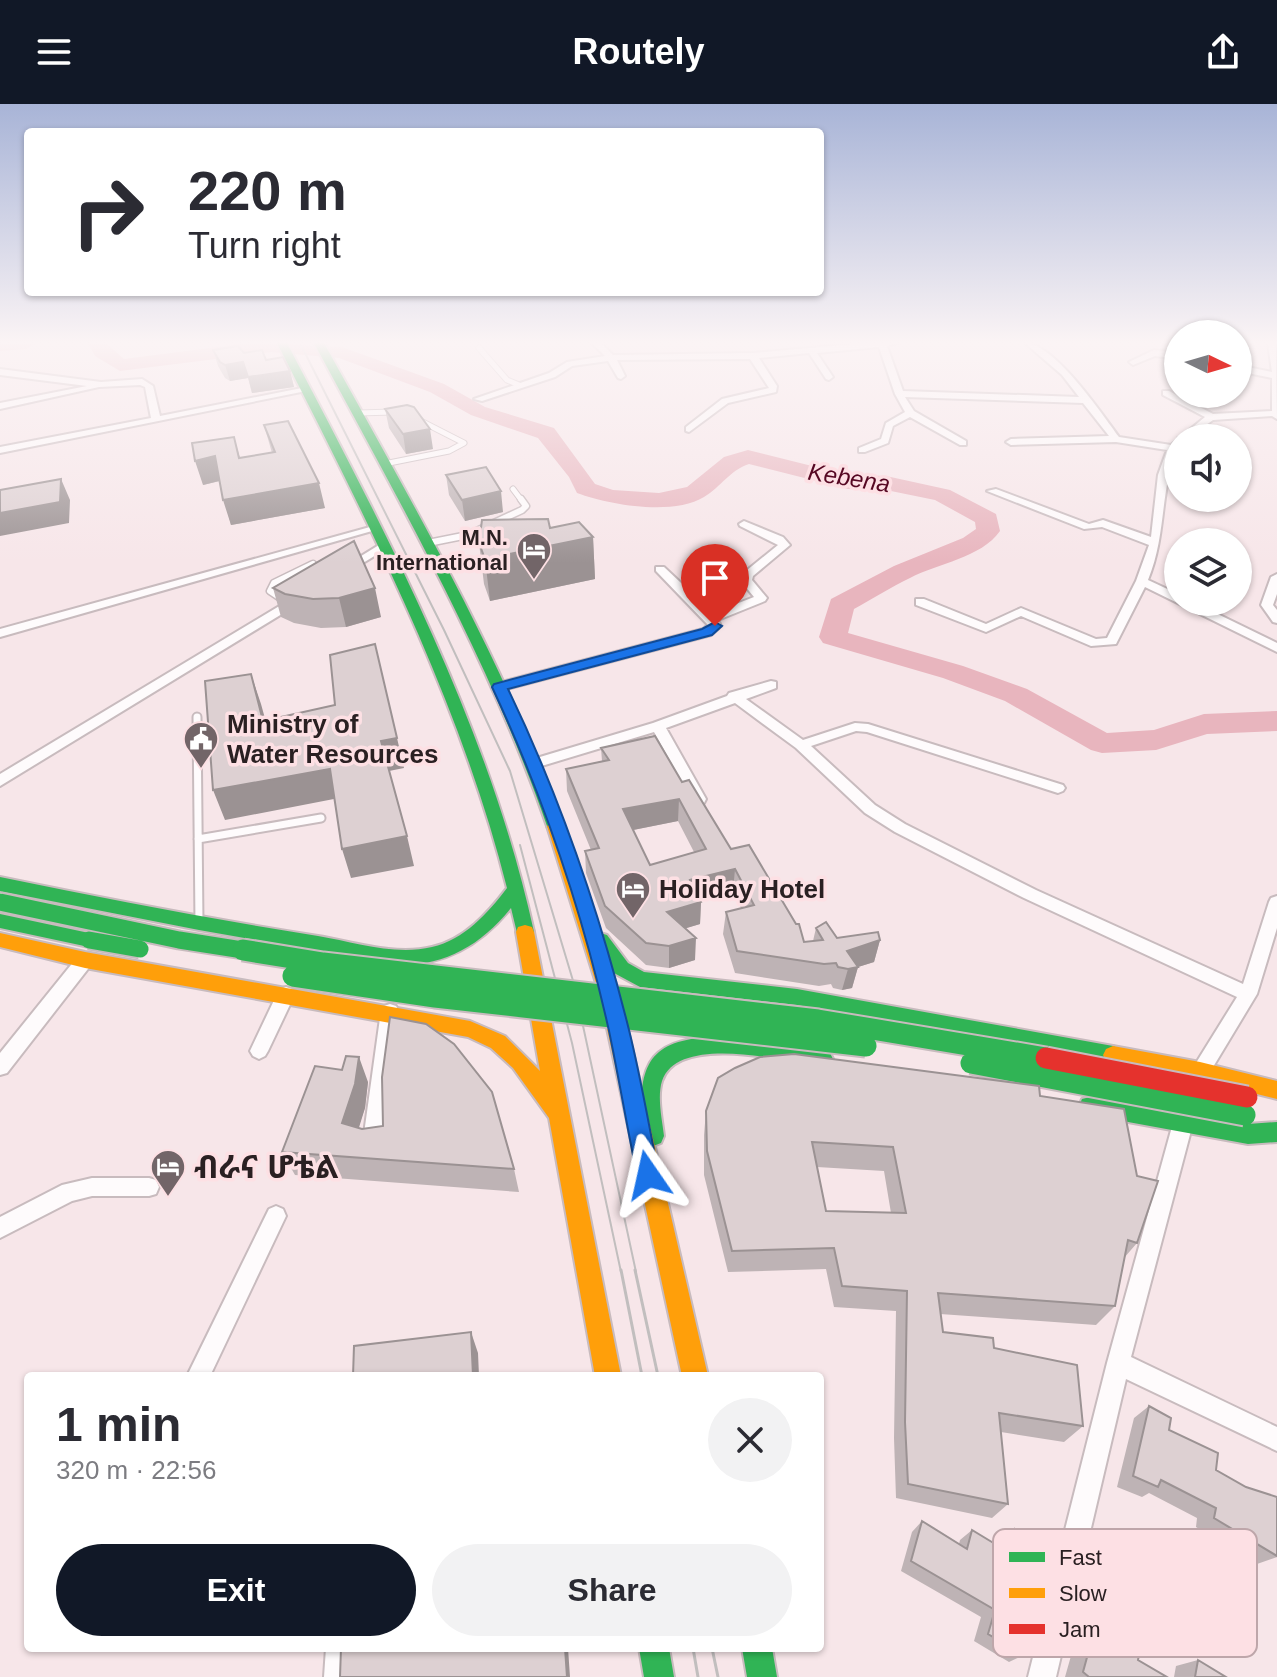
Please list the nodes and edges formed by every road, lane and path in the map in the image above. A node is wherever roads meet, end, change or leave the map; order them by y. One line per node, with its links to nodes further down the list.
1 (170, 416): 11 (street)
2 (320, 416): 25 (main road)
3 (359, 416): 20 (main road)
4 (407, 416): 20 (lane)
5 (705, 416): 13 (street)
6 (904, 416): 19 (street)
7 (916, 416): 17 (street)
8 (1100, 416): 14 (street)
9 (1224, 416): 10 (street)
10 (1211, 417): 12 (street)
11 (156, 419): 18 (street)
12 (1201, 424)
13 (689, 429)
14 (1116, 439): 15 (street); 16 (street)
15 (1164, 441)
16 (1011, 442)
17 (963, 443)
18 (0, 450)
19 (862, 450)
20 (383, 465): 26 (main road)
21 (1164, 477): 27 (street)
22 (513, 489): 26 (lane)
23 (992, 491): 27 (street)
24 (744, 524): 39 (street)
25 (374, 529): 28 (main road); 41 (street)
26 (427, 543): 44 (main road)
27 (1155, 543): 33 (street)
28 (383, 547): 32 (street); 56 (main road)
29 (313, 564): 37 (lane)
30 (660, 569): 39 (street)
31 (1277, 577): 40 (street)
32 (329, 580)
33 (1142, 581): 34 (street); 36 (street)
34 (1164, 592)
35 (302, 596): 37 (street)
36 (920, 602)
37 (289, 604): 50 (street)
38 (1212, 616): 42 (street)
39 (711, 618): 44 (street)
40 (1277, 619)
41 (0, 633)
42 (1277, 648)
43 (771, 685): 45 (street)
44 (499, 687): 49 (main road)
45 (734, 696): 47 (street); 48 (street)
46 (197, 717): 54 (lane)
47 (658, 726): 49 (street); 53 (street)
48 (801, 745): 51 (street); 65 (street)
49 (535, 763): 61 (main road)
50 (0, 781)
51 (1058, 788)
52 (321, 818): 54 (lane)
53 (710, 820)
54 (198, 839): 60 (lane)
55 (0, 884): 60 (main road)
56 (517, 887): 60 (main road); 74 (main road)
57 (0, 902): 59 (main road, bridge)
58 (1277, 902): 65 (street)
59 (0, 921)
60 (199, 925)
61 (591, 928): 70 (main road); 78 (main road)
62 (0, 940): 63 (main road)
63 (85, 960): 64 (main road); 69 (street)
64 (286, 994): 66 (main road); 67 (street)
65 (1248, 994): 70 (street)
66 (390, 1011): 74 (main road); 76 (street)
67 (259, 1051)
68 (849, 1063): 78 (main road)
69 (0, 1067)
70 (1200, 1071): 71 (main road)
71 (1277, 1090)
72 (1073, 1103): 73 (main road)
73 (1183, 1123): 75 (main road); 81 (street)
74 (564, 1129): 83 (main road)
75 (1277, 1132)
76 (373, 1141)
77 (149, 1187): 80 (street)
78 (654, 1203): 84 (main road)
79 (276, 1216): 82 (street)
80 (0, 1228)
81 (1118, 1363): 85 (street); 86 (street)
82 (200, 1372)
83 (607, 1372)
84 (694, 1372)
85 (1277, 1439)
86 (1078, 1529)
87 (339, 1652): 91 (street)
88 (655, 1652): 92 (main road)
89 (758, 1652): 93 (main road)
90 (1047, 1657): 94 (street)
91 (338, 1677)
92 (659, 1677)
93 (762, 1677)
94 (1042, 1677)

